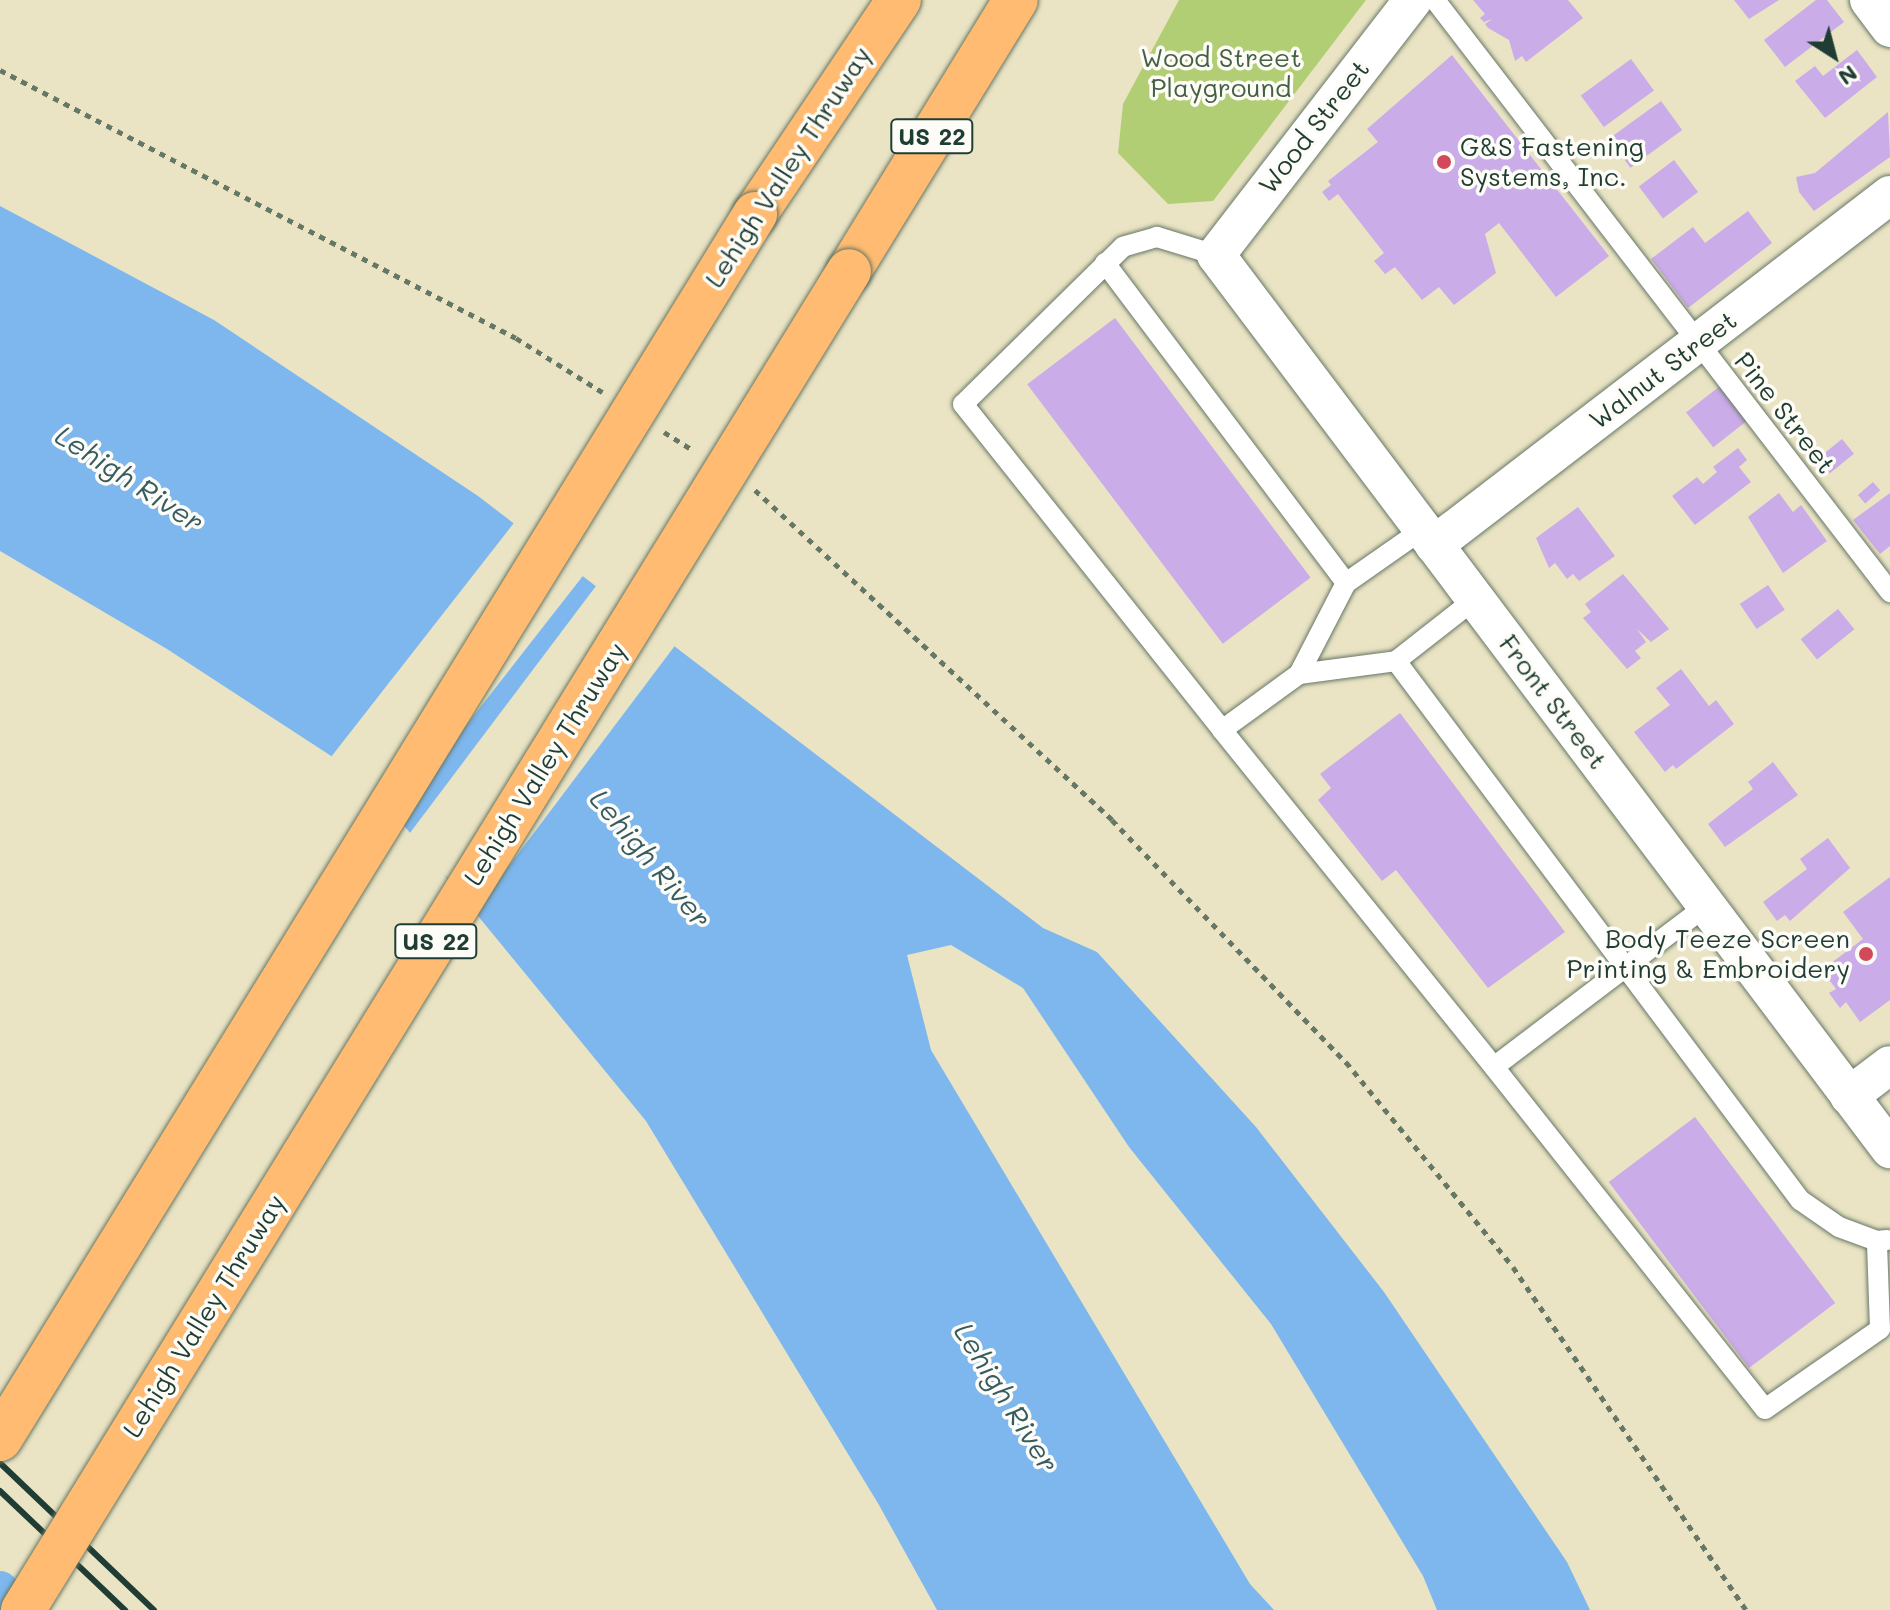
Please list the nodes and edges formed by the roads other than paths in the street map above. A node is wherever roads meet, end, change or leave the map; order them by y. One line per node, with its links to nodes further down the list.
1 (899, 0): 25 (highway, Lehigh Valley Thruway, bridge)
2 (1016, 0): 26 (highway, Lehigh Valley Thruway / US 22, bridge)
3 (1413, 0): 8 (street, Wood Street)
4 (1435, 0): 10 (lane, Pine Street)
5 (1869, 0): 6 (street)
6 (1890, 28)
7 (1890, 195): 10 (street, Walnut Street)
8 (1216, 255): 9 (lane); 11 (street, Front Street)
9 (1105, 263): 12 (lane); 17 (lane)
10 (1698, 343): 11 (street, Walnut Street); 13 (lane, Pine Street)
11 (1429, 537): 12 (lane); 14 (street, Front Street)
12 (1346, 583): 16 (lane)
13 (1890, 592)
14 (1475, 599): 15 (lane); 18 (street, Front Street)
15 (1396, 661): 16 (lane); 19 (lane)
16 (1299, 674): 17 (lane)
17 (1222, 730): 21 (lane)
18 (1706, 906): 19 (lane); 22 (street, Front Street)
19 (1626, 967): 21 (lane); 24 (lane)
20 (1890, 1065): 22 (street)
21 (1494, 1067): 24 (lane)
22 (1849, 1096): 23 (street, Front Street)
23 (1890, 1149)
24 (1884, 1240)
25 (0, 1439)
26 (23, 1610)

